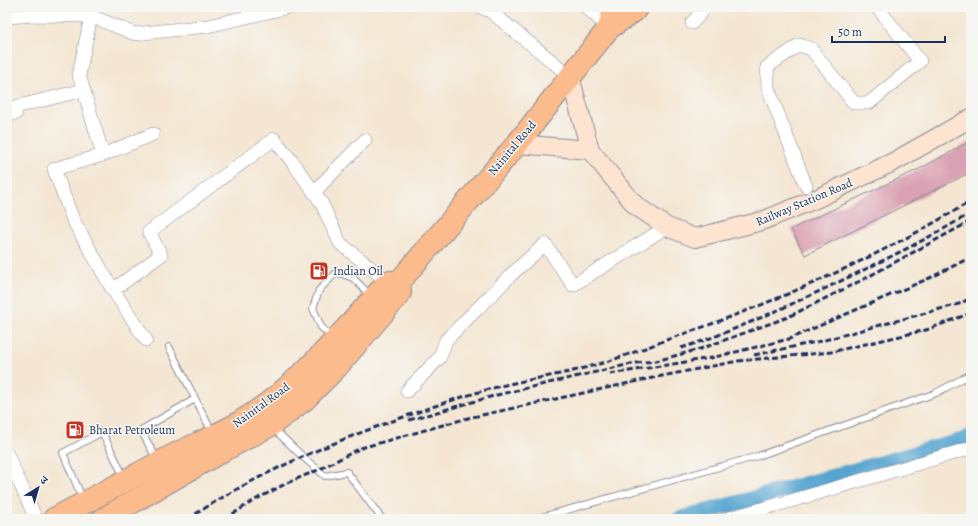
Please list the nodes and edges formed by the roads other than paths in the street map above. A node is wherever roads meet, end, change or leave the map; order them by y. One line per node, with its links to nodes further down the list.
1 (480, 7): 12 (street)
2 (586, 7): 11 (street)
3 (615, 7): 11 (highway, Nainital Road)
4 (637, 7): 11 (highway)
5 (706, 7): 10 (street)
6 (877, 7): 21 (street)
7 (285, 8): 8 (street)
8 (85, 13): 9 (street); 13 (street)
9 (7, 17)
10 (692, 23)
11 (609, 28): 12 (highway, Nainital Road)
12 (570, 76): 18 (highway, Nainital Road); 19 (street, Railway Station Road)
13 (84, 90): 14 (street); 20 (street)
14 (7, 115)
15 (971, 118): 23 (street, Railway Station Road)
16 (153, 134): 20 (street)
17 (366, 140): 22 (street)
18 (516, 144): 19 (street); 24 (highway, Nainital Road)
19 (590, 150): 23 (street, Railway Station Road)
20 (102, 155): 25 (street)
21 (806, 186)
22 (314, 192): 24 (street); 25 (street)
23 (667, 227): 31 (street)
24 (394, 282): 26 (highway, Nainital Road); 29 (highway, Nainital Road)
25 (113, 290): 27 (street)
26 (374, 298): 29 (highway, Nainital Road); 29 (lane)
27 (146, 340)
28 (169, 347): 32 (lane)
29 (342, 347): 33 (highway, Nainital Road); 34 (highway, Nainital Road)
30 (971, 374): 44 (lane)
31 (407, 391)
32 (195, 398): 34 (lane); 37 (lane)
33 (271, 425): 34 (highway, Nainital Road); 43 (lane)
34 (218, 444): 37 (highway, Nainital Road); 42 (highway, Nainital Road)
35 (971, 448): 45 (street)
36 (7, 454): 40 (street)
37 (159, 463): 38 (highway, Nainital Road)
38 (126, 480): 39 (highway, Nainital Road); 39 (lane)
39 (84, 503): 41 (highway, Nainital Road)
40 (36, 519)
41 (54, 519)
42 (103, 519)
43 (382, 519)
44 (535, 519)
45 (726, 519)

